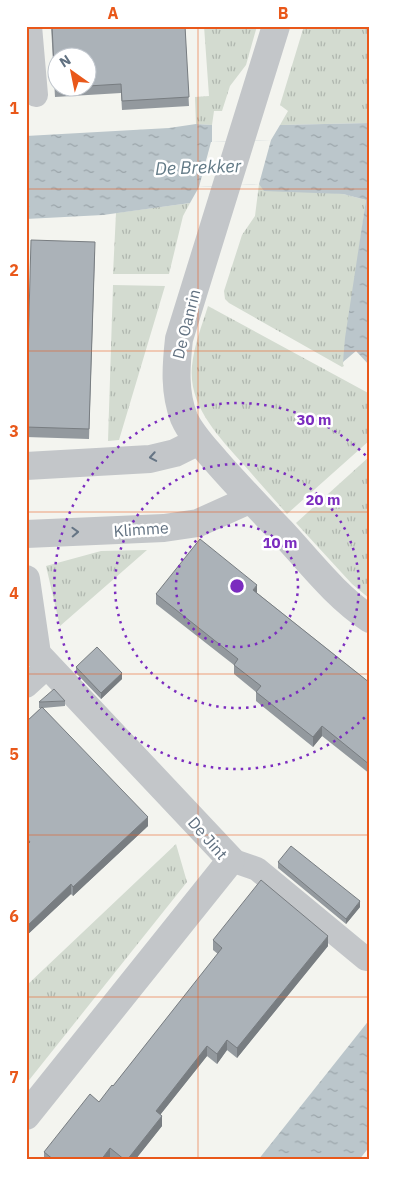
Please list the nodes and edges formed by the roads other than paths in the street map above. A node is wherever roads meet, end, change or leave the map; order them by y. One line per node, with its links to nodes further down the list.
1 (30, 26): 3 (lane)
2 (276, 26): 4 (street, De Oanrin)
3 (36, 95)
4 (198, 441): 5 (street, one-way to 5); 6 (street, De Oanrin)
5 (26, 466)
6 (249, 500): 7 (street, Klimme, one-way to 6); 9 (street, De Oanrin)
7 (26, 534)
8 (26, 579): 10 (street, De Jint)
9 (370, 619)
10 (48, 666): 11 (lane); 12 (street, De Jint)
11 (26, 686)
12 (231, 860): 13 (lane); 14 (street, De Jint)
13 (366, 959)
14 (26, 1116)

